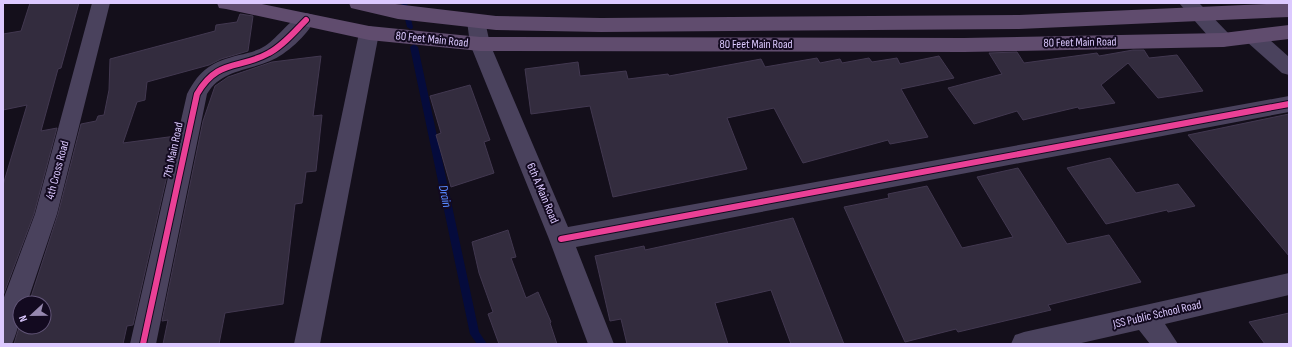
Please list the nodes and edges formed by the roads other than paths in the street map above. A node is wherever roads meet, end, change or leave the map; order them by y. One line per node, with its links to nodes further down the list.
1 (101, 3): 19 (street, 4th Cross Road)
2 (226, 3): 7 (main road, 80 Feet Main Road)
3 (358, 3): 5 (main road, 80 Feet Main Road)
4 (1194, 9): 6 (main road, 80 Feet Main Road); 8 (main road, 80 Feet Main Road); 12 (street)
5 (405, 10): 8 (main road, 80 Feet Main Road)
6 (1289, 10)
7 (306, 20): 10 (main road, 80 Feet Main Road); 20 (street, 7th Main Road)
8 (476, 21): 13 (street, 6th A Main Road)
9 (1289, 32): 11 (main road, 80 Feet Main Road)
10 (370, 33): 13 (main road, 80 Feet Main Road); 21 (street)
11 (1254, 37): 12 (main road, 80 Feet Main Road); 14 (street)
12 (1223, 40): 13 (main road, 80 Feet Main Road)
13 (480, 44): 16 (street, 6th A Main Road)
14 (1289, 68)
15 (1289, 104): 16 (street)
16 (562, 238): 22 (street, 6th A Main Road)
17 (1289, 284): 18 (street, JSS Public School Road)
18 (1145, 317): 23 (street, JSS Public School Road); 24 (street)
19 (3, 335)
20 (143, 344)
21 (307, 344)
22 (601, 344)
23 (1024, 344)
24 (1165, 344)

